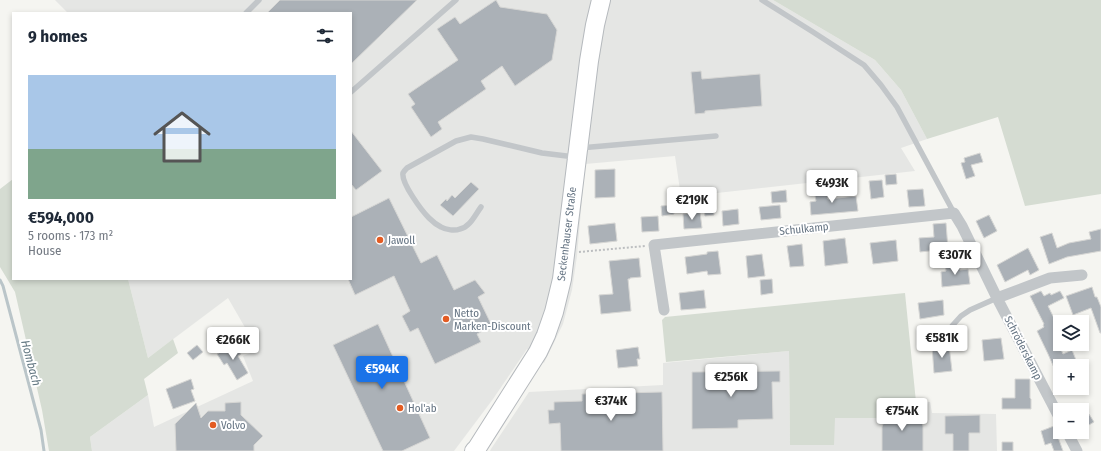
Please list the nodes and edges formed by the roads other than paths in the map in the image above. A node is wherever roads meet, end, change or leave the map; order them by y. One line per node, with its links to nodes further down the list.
1 (259, 0): 5 (lane)
2 (456, 0): 6 (lane)
3 (601, 0): 8 (main road, Seckenhauser Straße)
4 (762, 0): 10 (lane)
5 (247, 12)
6 (352, 91)
7 (716, 136): 8 (lane)
8 (577, 152): 9 (lane); 17 (main road, Seckenhauser Straße)
9 (481, 208)
10 (954, 213): 12 (street, Schröderskamp); 13 (street, Schulkamp)
11 (1082, 275): 12 (street)
12 (997, 298): 14 (lane); 15 (street, Schröderskamp)
13 (664, 310)
14 (952, 326)
15 (1053, 406)
16 (1070, 439): 18 (street)
17 (478, 448)
18 (1076, 451)

